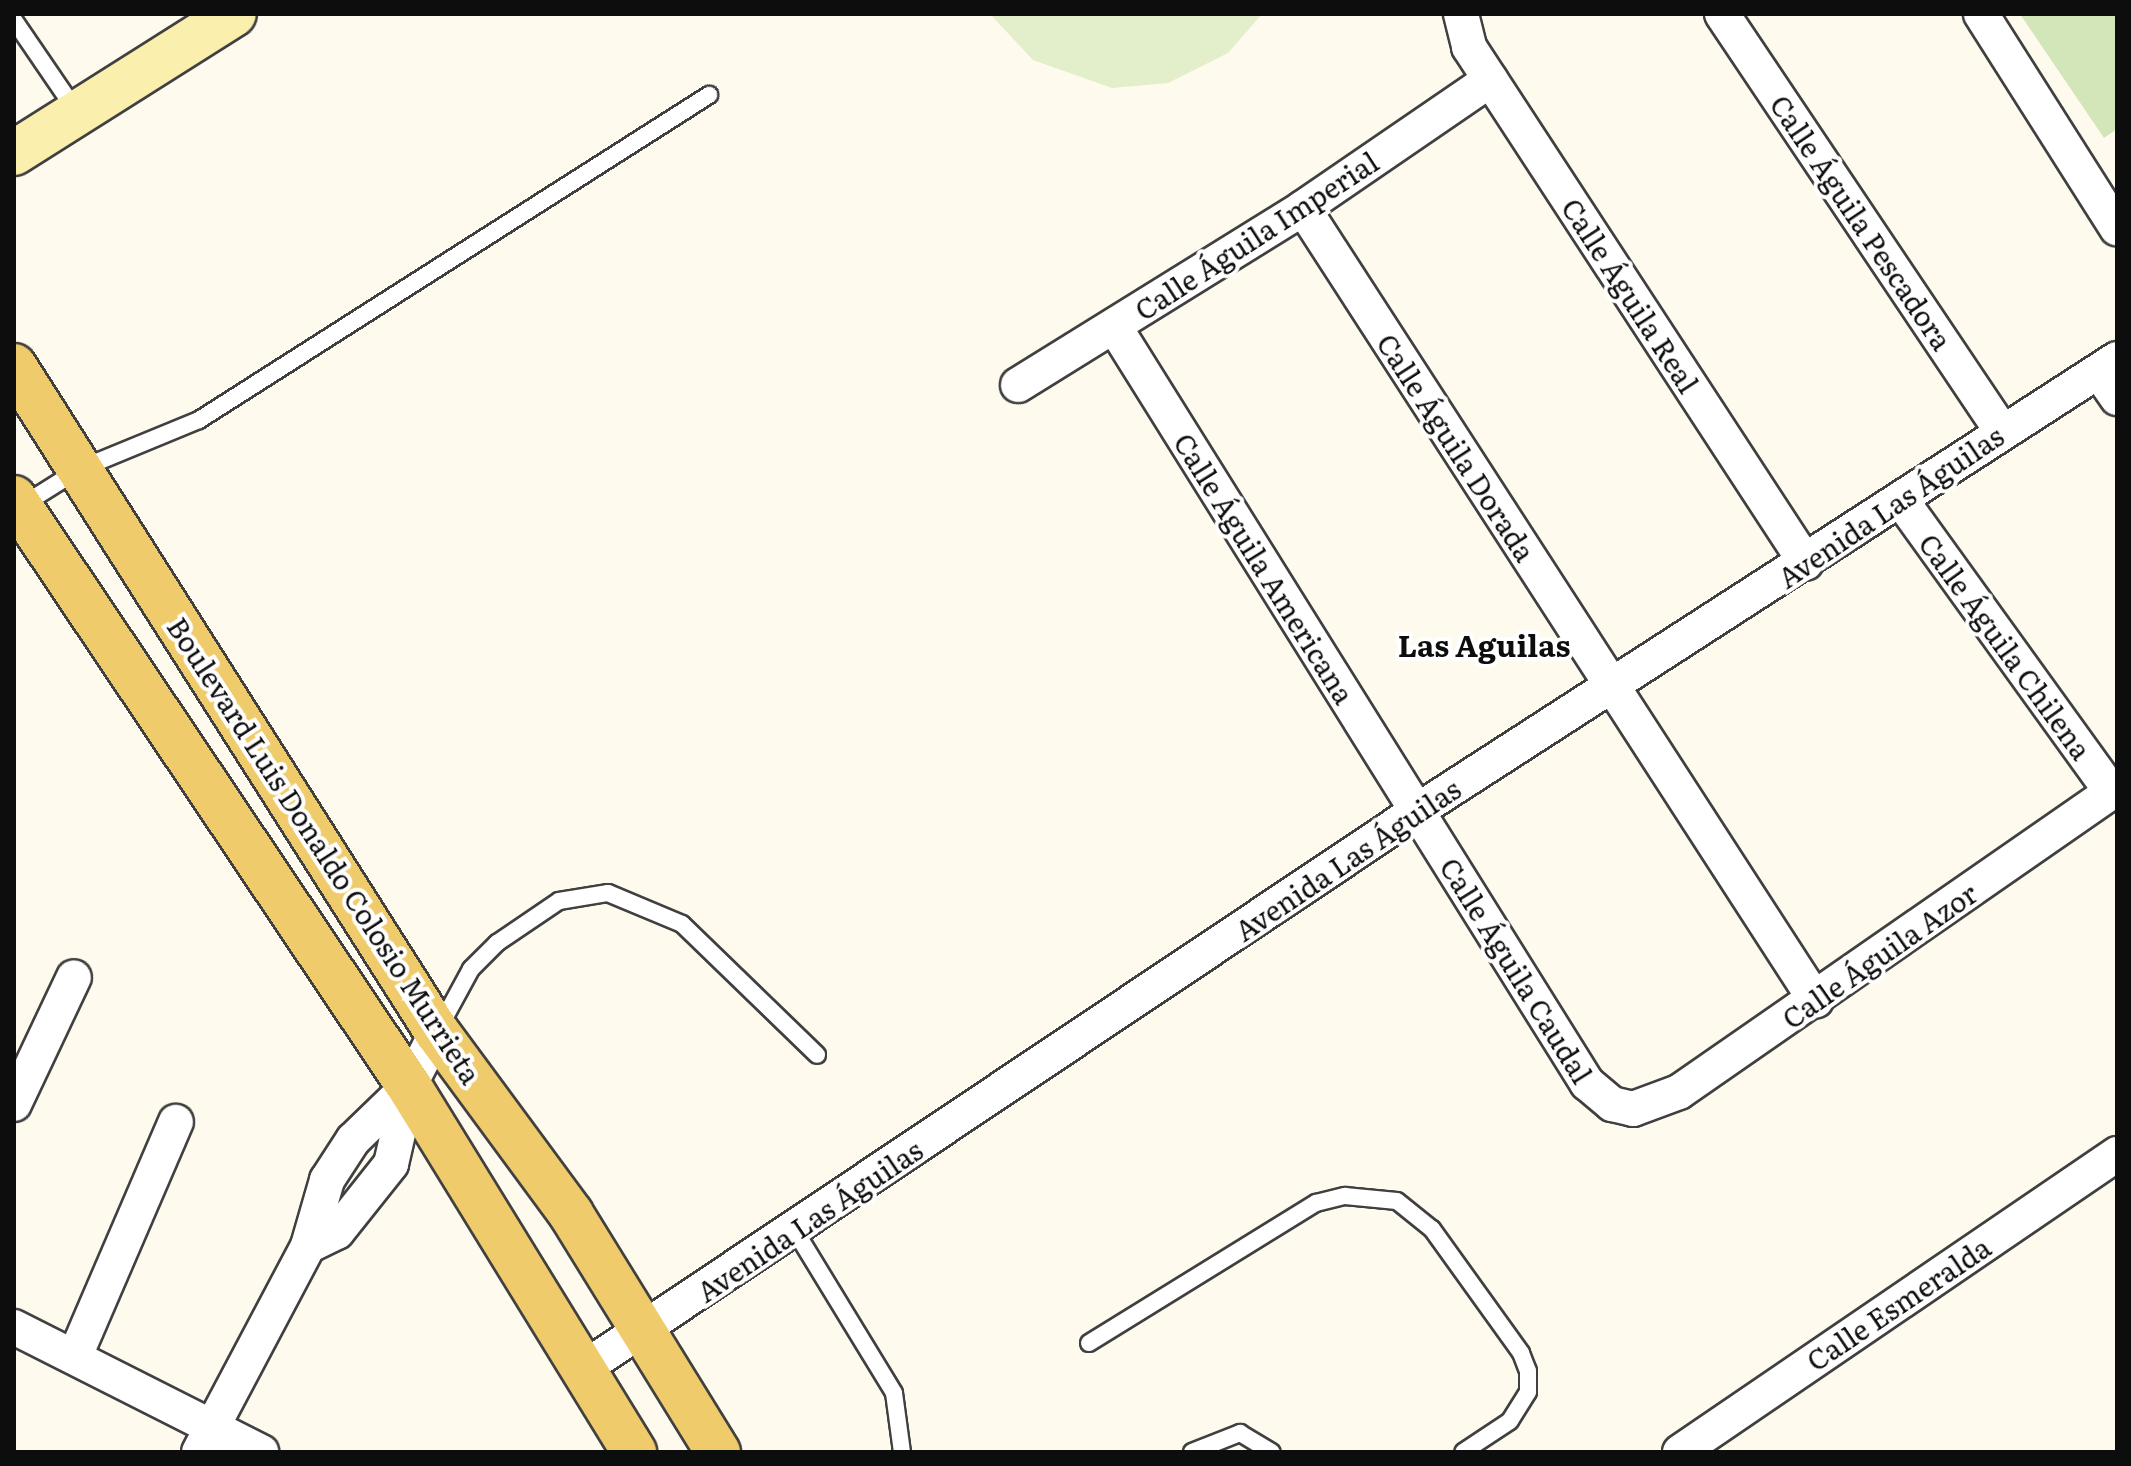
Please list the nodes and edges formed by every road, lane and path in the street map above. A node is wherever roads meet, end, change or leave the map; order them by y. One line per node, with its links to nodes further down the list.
1 (234, 14): 8 (street)
2 (1722, 14): 17 (street, Calle Águila Pescadora)
3 (1981, 14): 10 (street)
4 (1461, 19): 6 (street, Calle Águila Real)
5 (14, 20): 8 (lane)
6 (1490, 80): 11 (street, Calle Águila Imperial); 21 (street, Calle Águila Real)
7 (709, 95): 18 (lane)
8 (77, 112): 9 (street)
9 (14, 153)
10 (2106, 186): 12 (street)
11 (1303, 208): 13 (street, Calle Águila Imperial); 22 (street, Calle Águila Dorada)
12 (2117, 228)
13 (1114, 326): 16 (street, Calle Águila Imperial); 24 (street, Calle Águila Americana)
14 (14, 366): 18 (main road, Boulevard Luis Donaldo Colosio Murrieta)
15 (2111, 376): 17 (street, Avenida Las Águilas)
16 (1018, 385)
17 (2001, 430): 19 (street, Avenida Las Águilas)
18 (80, 469): 20 (lane); 27 (main road, Boulevard Luis Donaldo Colosio Murrieta)
19 (1901, 500): 21 (street, Avenida Las Águilas); 23 (street, Calle Águila Chilena)
20 (17, 502): 29 (main road, Boulevard Luis Donaldo Colosio Murrieta)
21 (1806, 563): 22 (street, Avenida Las Águilas)
22 (1611, 687): 24 (street, Avenida Las Águilas); 26 (street, Calle Águila Dorada)
23 (2114, 790): 26 (street, Calle Águila Azor)
24 (1417, 811): 31 (street, Calle Águila Caudal); 34 (street, Avenida Las Águilas)
25 (74, 977): 30 (street)
26 (1816, 1001): 31 (street, Calle Águila Azor)
27 (437, 1032): 28 (lane); 29 (street); 36 (main road, Boulevard Luis Donaldo Colosio Murrieta)
28 (817, 1055)
29 (409, 1086): 39 (main road, Boulevard Luis Donaldo Colosio Murrieta); 40 (street)
30 (14, 1104)
31 (1633, 1109)
32 (176, 1122): 38 (street)
33 (2117, 1154): 48 (street, Calle Esmeralda)
34 (794, 1229): 36 (street, Avenida Las Águilas); 44 (lane)
35 (14, 1327): 38 (street)
36 (645, 1329): 39 (street, Avenida Las Águilas); 43 (main road, Boulevard Luis Donaldo Colosio Murrieta)
37 (1089, 1343): 47 (lane)
38 (75, 1356): 40 (street)
39 (583, 1369): 42 (main road, Boulevard Luis Donaldo Colosio Murrieta)
40 (204, 1440): 41 (street)
41 (261, 1452)
42 (634, 1452)
43 (718, 1452)
44 (902, 1452)
45 (1192, 1452): 46 (lane)
46 (1272, 1452)
47 (1463, 1452)
48 (1680, 1452)

